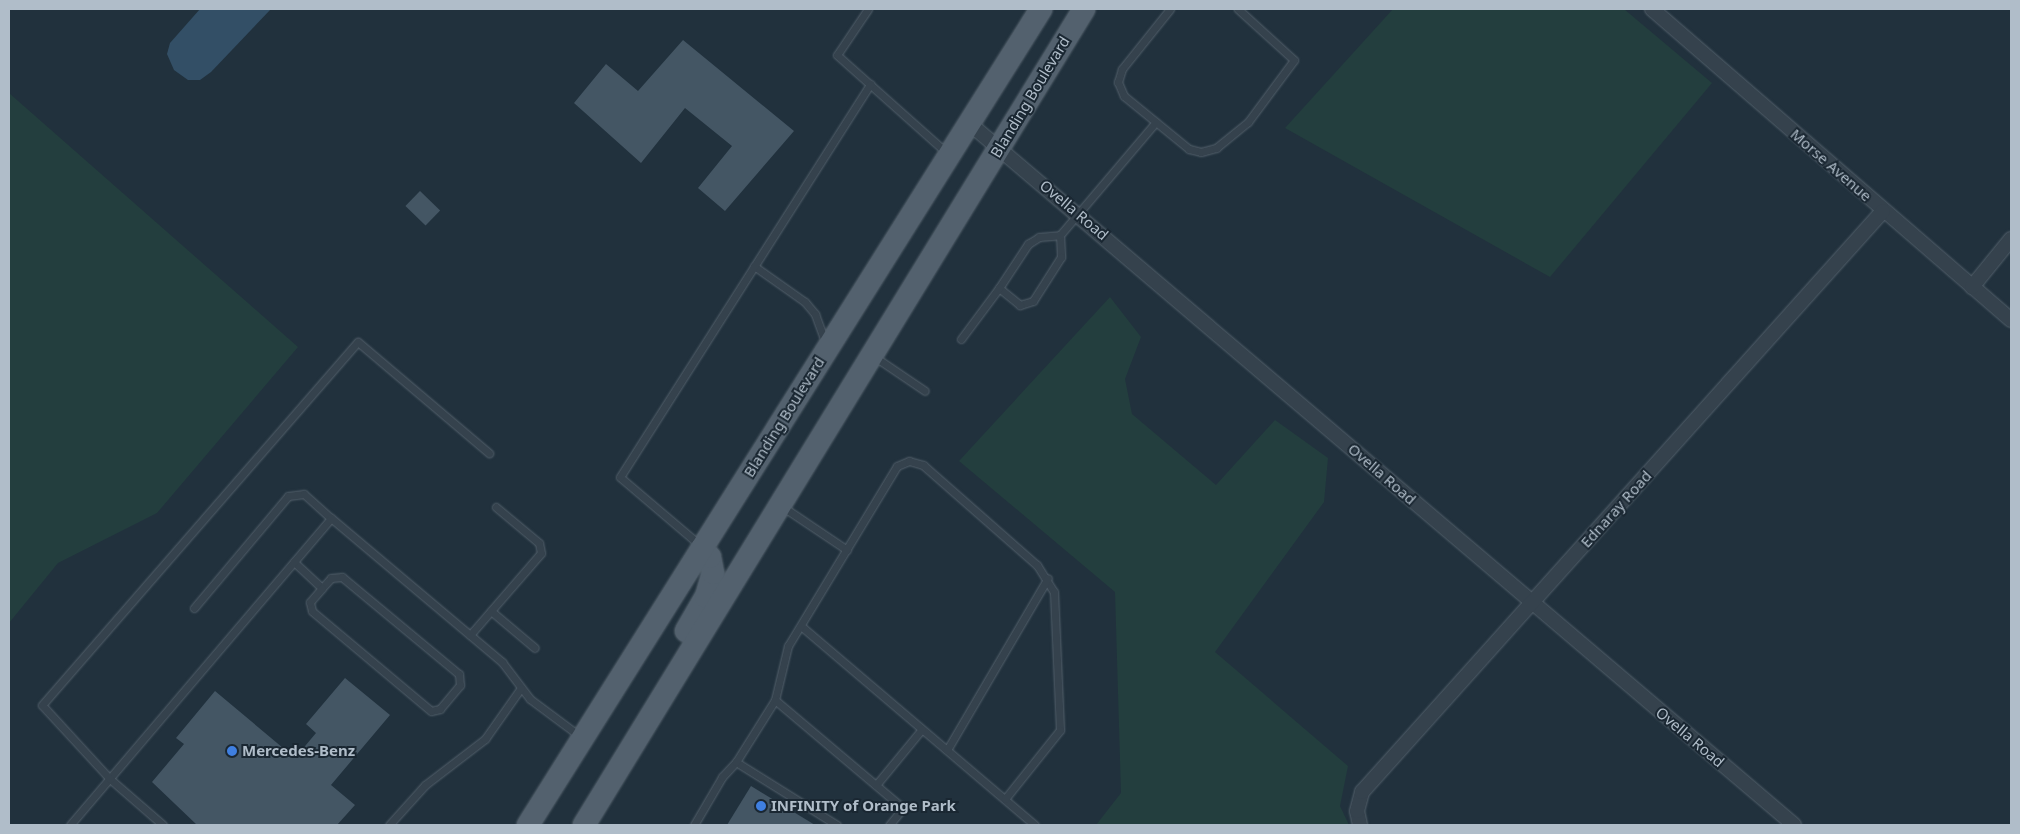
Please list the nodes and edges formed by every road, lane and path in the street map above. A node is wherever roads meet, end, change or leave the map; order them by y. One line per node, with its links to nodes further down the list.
1 (868, 9): 7 (lane)
2 (1041, 9): 9 (main road, Blanding Boulevard)
3 (1084, 9): 10 (main road, Blanding Boulevard)
4 (1170, 9): 8 (lane)
5 (1238, 9): 8 (lane)
6 (1652, 9): 12 (street, Morse Avenue)
7 (870, 84): 11 (lane); 16 (lane)
8 (1156, 122): 13 (lane)
9 (969, 123): 10 (street, Ovella Road); 11 (main road, Blanding Boulevard)
10 (999, 148): 13 (street, Ovella Road); 22 (main road, Blanding Boulevard)
11 (949, 155): 21 (main road, Blanding Boulevard)
12 (1883, 211): 17 (street, Morse Avenue); 33 (street, Ednaray Road)
13 (1079, 214): 14 (lane); 33 (street, Ovella Road)
14 (1060, 236): 18 (lane); 18 (lane)
15 (2011, 239): 17 (street)
16 (754, 266): 21 (lane); 28 (lane)
17 (1972, 286): 19 (street, Morse Avenue)
18 (999, 288): 20 (lane)
19 (2011, 320)
20 (961, 339)
21 (828, 348): 28 (main road, Blanding Boulevard)
22 (873, 355): 23 (lane); 25 (main road, Blanding Boulevard)
23 (925, 391)
24 (489, 453): 45 (lane)
25 (781, 505): 29 (lane); 46 (main road, Blanding Boulevard)
26 (496, 507): 35 (lane)
27 (332, 518): 30 (lane); 34 (lane); 37 (lane)
28 (702, 548): 42 (main road, Blanding Boulevard); 46 (main road)
29 (846, 550): 31 (lane); 36 (lane)
30 (294, 562): 32 (lane); 45 (lane)
31 (1048, 578): 43 (lane); 48 (lane)
32 (322, 588): 32 (lane)
33 (1532, 602): 58 (street, Ednaray Road); 59 (street, Ovella Road)
34 (194, 608)
35 (491, 611): 37 (lane); 38 (lane)
36 (801, 626): 40 (lane); 41 (lane)
37 (470, 635): 39 (lane)
38 (535, 648)
39 (521, 688): 42 (lane); 51 (lane)
40 (775, 700): 44 (lane); 47 (lane)
41 (922, 729): 43 (lane); 47 (lane)
42 (583, 739): 52 (main road, Blanding Boulevard)
43 (946, 750): 48 (lane)
44 (736, 762): 54 (lane); 55 (lane)
45 (110, 779): 49 (lane); 50 (lane)
46 (611, 781): 53 (main road, Blanding Boulevard)
47 (876, 785): 56 (lane)
48 (1005, 799): 57 (lane)
49 (70, 825)
50 (163, 825)
51 (389, 825)
52 (528, 825)
53 (584, 825)
54 (694, 825)
55 (836, 825)
56 (889, 825)
57 (1035, 825)
58 (1360, 825)
59 (1794, 825)

